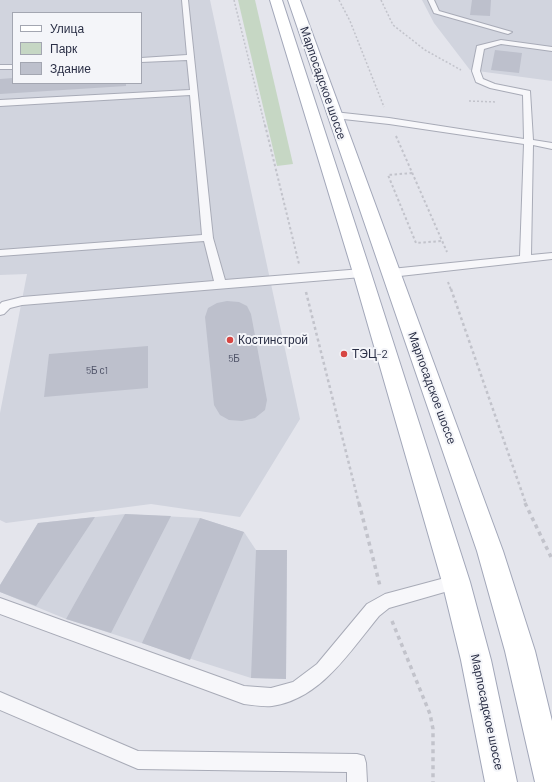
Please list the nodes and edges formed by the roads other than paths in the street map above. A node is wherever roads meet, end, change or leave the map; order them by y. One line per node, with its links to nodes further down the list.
1 (185, 0): 7 (lane)
2 (276, 0): 21 (main road, Марпосадское шоссе)
3 (294, 0): 13 (main road, Марпосадское шоссе)
4 (431, 0): 5 (lane)
5 (508, 32)
6 (552, 49): 14 (lane)
7 (191, 57): 8 (lane); 11 (lane)
8 (142, 60)
9 (0, 67): 10 (lane)
10 (12, 67)
11 (195, 92): 12 (lane); 16 (lane)
12 (0, 103)
13 (334, 115): 14 (lane); 20 (main road, Марпосадское шоссе)
14 (529, 142): 15 (lane); 19 (lane)
15 (552, 146)
16 (208, 238): 17 (lane); 22 (lane)
17 (0, 254)
18 (552, 256): 19 (lane)
19 (524, 259): 20 (lane)
20 (391, 272): 29 (main road, Марпосадское шоссе)
21 (362, 274): 22 (lane); 24 (main road, Марпосадское шоссе)
22 (220, 284): 23 (lane)
23 (0, 311)
24 (456, 582): 25 (lane); 28 (main road, Марпосадское шоссе)
25 (0, 606)
26 (0, 701): 27 (lane)
27 (357, 782)
28 (501, 782)
29 (551, 782)

